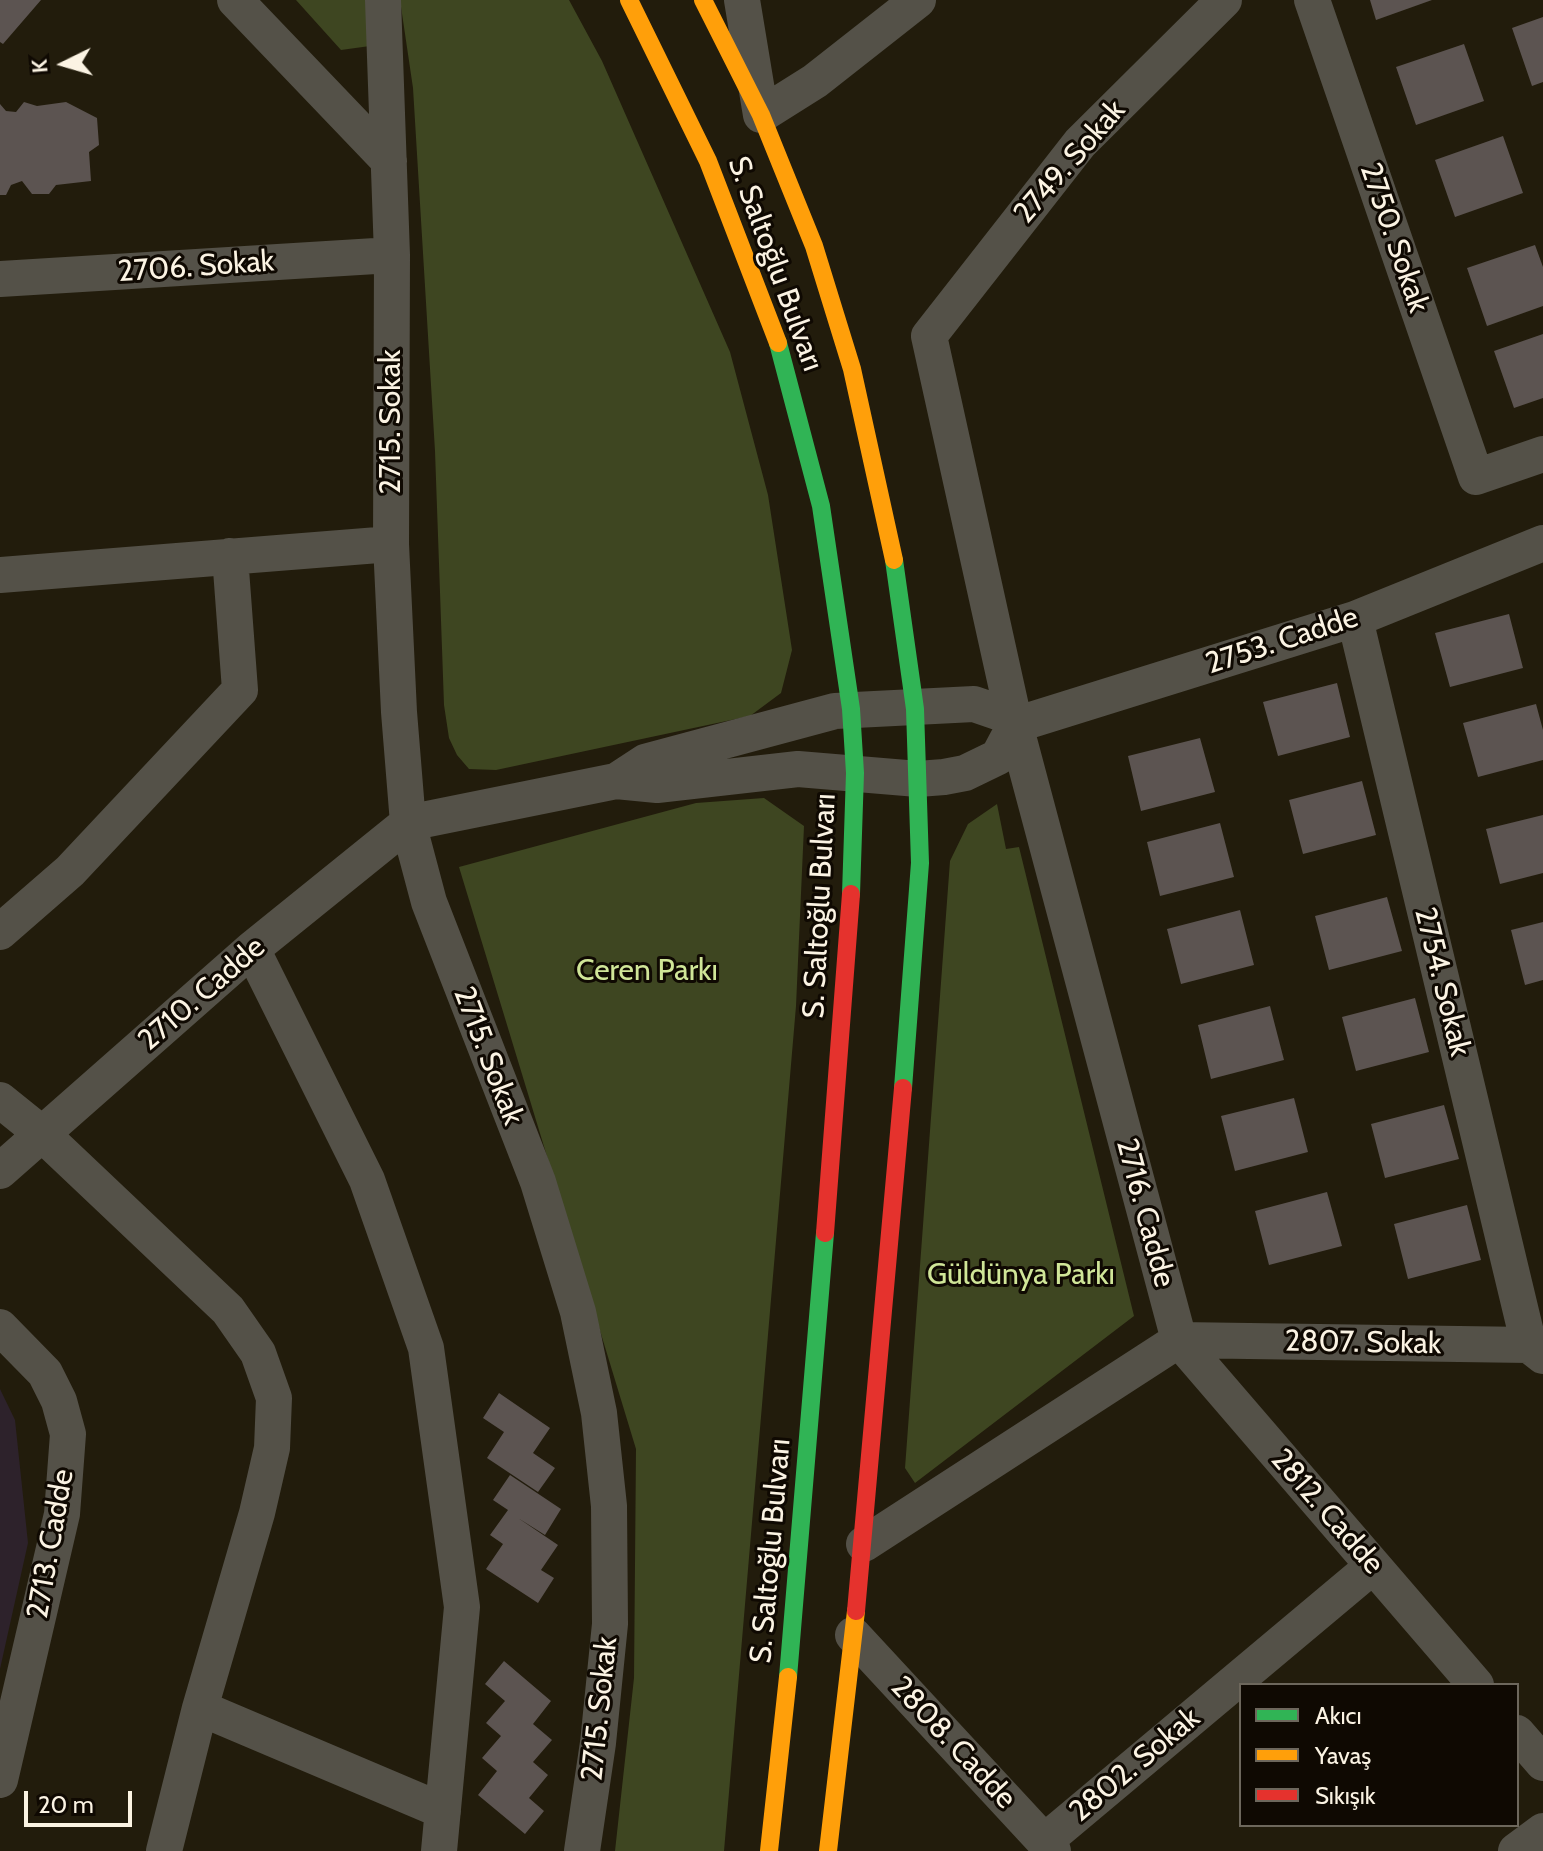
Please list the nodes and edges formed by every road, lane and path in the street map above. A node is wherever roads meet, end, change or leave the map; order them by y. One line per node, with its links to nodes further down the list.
1 (235, 0): 10 (street)
2 (383, 0): 10 (street, 2715. Sokak)
3 (629, 0): 20 (main road, S. Saltoğlu Bulvarı)
4 (703, 0): 9 (main road, S. Saltoğlu Bulvarı)
5 (742, 0): 9 (street)
6 (918, 0): 9 (street)
7 (1224, 0): 13 (street, 2749. Sokak)
8 (1312, 0): 14 (street, 2750. Sokak)
9 (761, 115): 21 (main road, S. Saltoğlu Bulvarı)
10 (389, 161): 11 (street, 2715. Sokak)
11 (392, 255): 12 (street, 2706. Sokak); 16 (street, 2715. Sokak)
12 (0, 279)
13 (929, 336): 22 (street, 2716. Cadde)
14 (1543, 454)
15 (1543, 543): 19 (street, 2753. Cadde)
16 (391, 544): 17 (street); 26 (street, 2715. Sokak)
17 (230, 556): 18 (street); 27 (street)
18 (0, 575)
19 (1355, 619): 22 (street, 2753. Cadde); 34 (street, 2754. Sokak)
20 (851, 709): 21 (street); 23 (main road, S. Saltoğlu Bulvarı); 25 (street)
21 (915, 709): 22 (street); 24 (main road, S. Saltoğlu Bulvarı)
22 (1015, 725): 24 (street); 33 (street, 2716. Cadde)
23 (855, 773): 24 (street); 25 (street); 49 (main road, S. Saltoğlu Bulvarı)
24 (918, 779): 35 (main road, S. Saltoğlu Bulvarı)
25 (616, 781): 26 (street)
26 (408, 823): 28 (street, 2710. Cadde); 48 (street, 2715. Sokak)
27 (0, 932)
28 (252, 949): 30 (street, 2710. Cadde); 43 (street)
29 (0, 1100): 30 (street)
30 (41, 1133): 31 (street, 2710. Cadde); 39 (street)
31 (0, 1171)
32 (0, 1327): 42 (street, 2713. Cadde)
33 (1179, 1340): 34 (street, 2807. Sokak); 35 (street); 36 (street, 2812. Cadde)
34 (1536, 1351)
35 (864, 1544): 37 (main road, S. Saltoğlu Bulvarı)
36 (1373, 1566): 38 (street, 2812. Cadde); 45 (street, 2802. Sokak)
37 (853, 1635): 45 (street, 2808. Cadde); 50 (main road, S. Saltoğlu Bulvarı)
38 (1474, 1683)
39 (200, 1708): 43 (street); 46 (street)
40 (1519, 1735): 41 (street)
41 (1543, 1763)
42 (0, 1780)
43 (443, 1811): 47 (street)
44 (1543, 1831): 51 (street)
45 (1049, 1846)
46 (164, 1851)
47 (439, 1851)
48 (582, 1851)
49 (769, 1851)
50 (828, 1851)
51 (1516, 1851)

